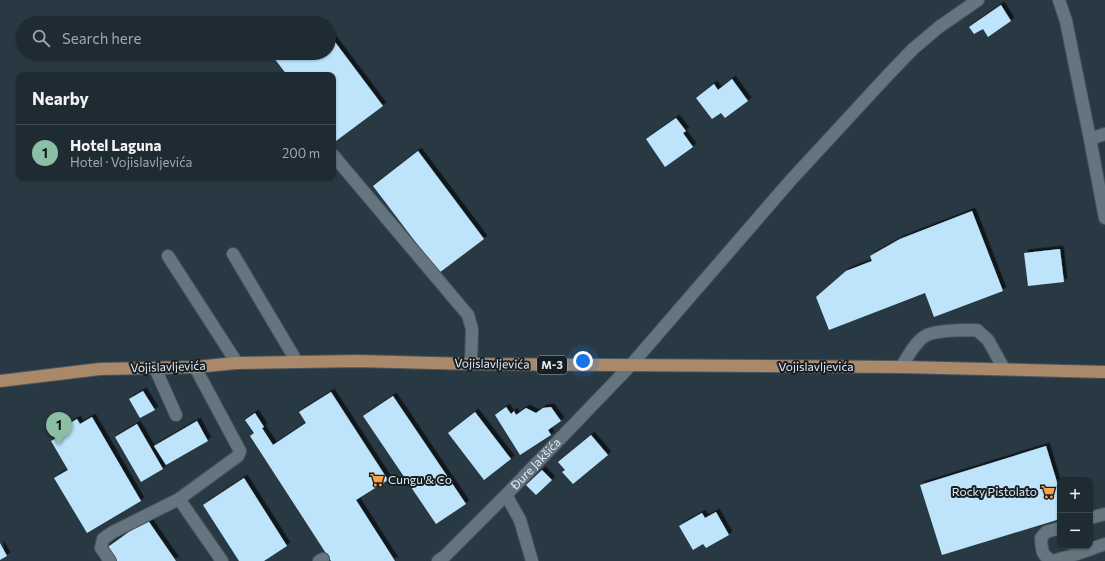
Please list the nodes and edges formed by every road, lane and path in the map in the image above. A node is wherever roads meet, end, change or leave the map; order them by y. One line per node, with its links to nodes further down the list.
1 (978, 0): 12 (street, Đure Jakšića)
2 (1059, 0): 4 (street)
3 (1105, 134): 4 (street)
4 (1090, 139): 6 (street)
5 (336, 158): 11 (street)
6 (1105, 218)
7 (233, 254): 9 (street)
8 (168, 256): 10 (street)
9 (297, 362): 10 (main road, Vojislavljevića / M-3); 11 (main road, Vojislavljevića / M-3)
10 (237, 363): 13 (main road, Vojislavljevića / M-3)
11 (471, 364): 12 (main road, Vojislavljevića / M-3)
12 (631, 365): 14 (main road, Vojislavljevića / M-3); 20 (street, Đure Jakšića)
13 (195, 367): 15 (main road, Vojislavljevića / M-3); 21 (street)
14 (901, 367): 16 (main road, Vojislavljevića / M-3); 16 (street)
15 (155, 368): 18 (main road, Vojislavljevića / M-3); 19 (street)
16 (1004, 369): 17 (main road, Vojislavljevića / M-3)
17 (1105, 372)
18 (0, 381)
19 (176, 415)
20 (506, 495): 30 (street, Đure Jakšića); 31 (street)
21 (179, 499): 28 (street); 29 (street)
22 (1105, 514): 23 (street)
23 (1093, 517)
24 (1057, 529): 27 (street)
25 (1105, 544): 26 (street)
26 (1093, 548)
27 (1091, 549)
28 (110, 561)
29 (222, 561)
30 (438, 561)
31 (532, 561)

